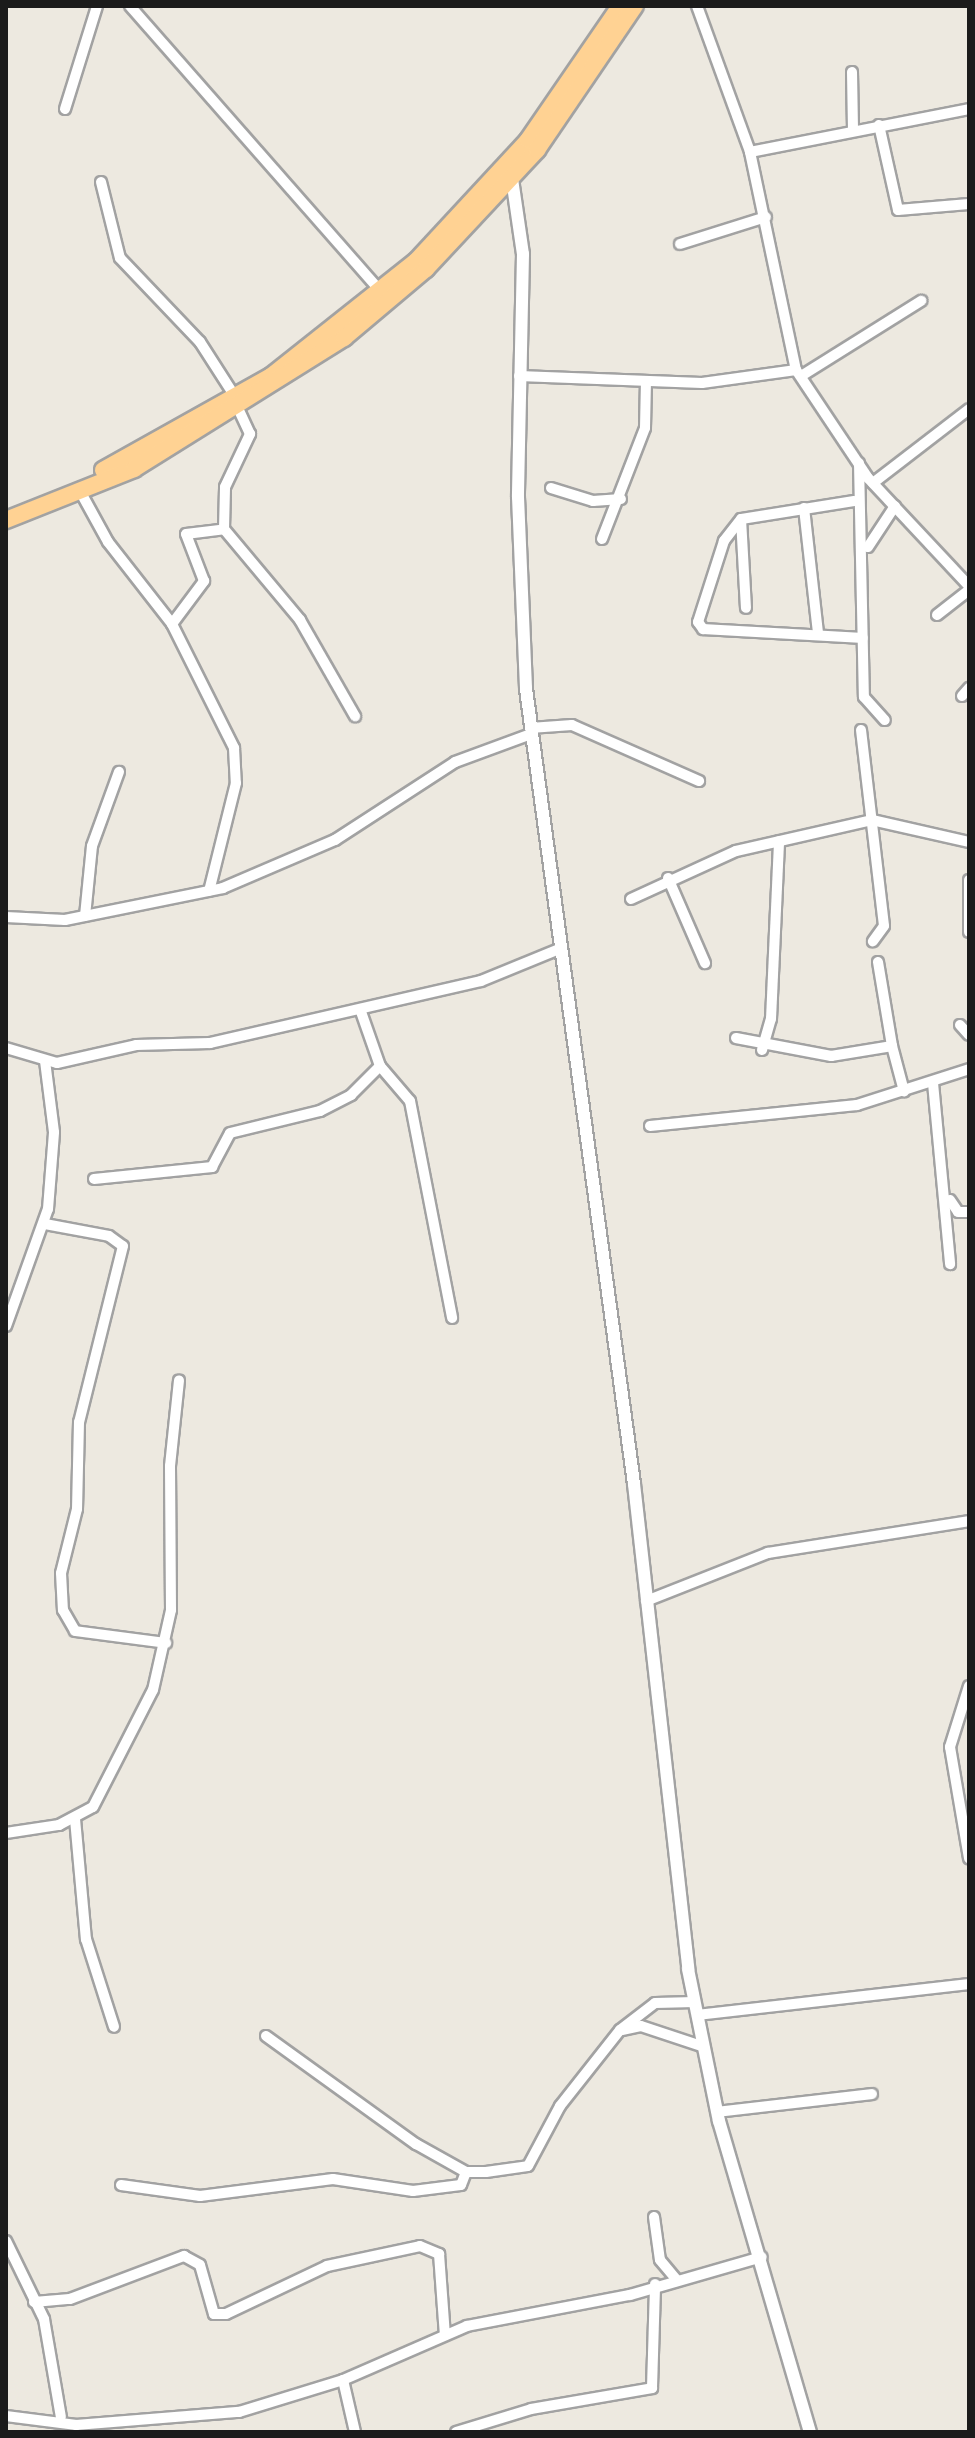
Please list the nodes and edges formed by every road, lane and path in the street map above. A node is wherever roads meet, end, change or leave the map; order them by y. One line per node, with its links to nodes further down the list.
1 (97, 6): 7 (street)
2 (130, 6): 17 (street)
3 (620, 6): 12 (main road)
4 (635, 6): 12 (main road)
5 (697, 6): 11 (street)
6 (852, 72): 10 (street)
7 (65, 109)
8 (969, 109): 9 (street)
9 (879, 125): 10 (street); 14 (street)
10 (853, 131): 11 (street)
11 (750, 152): 15 (street)
12 (510, 170): 17 (main road); 20 (street); 22 (main road)
13 (101, 182): 22 (street)
14 (969, 204)
15 (766, 217): 16 (street); 19 (street)
16 (680, 244)
17 (380, 291): 22 (main road)
18 (921, 301): 19 (street)
19 (798, 373): 21 (street); 24 (street)
20 (519, 376): 21 (street); 47 (street)
21 (646, 382): 28 (street)
22 (237, 404): 27 (main road); 32 (main road); 35 (street)
23 (969, 409): 25 (street)
24 (859, 463): 25 (street); 29 (street)
25 (873, 483): 30 (street)
26 (551, 488): 28 (street)
27 (80, 491): 33 (main road); 41 (street)
28 (621, 499): 36 (street)
29 (854, 501): 31 (street); 43 (street)
30 (895, 506): 37 (street); 38 (street)
31 (804, 508): 34 (street); 42 (street)
32 (6, 509)
33 (6, 519)
34 (741, 519): 39 (street); 42 (street)
35 (224, 529): 41 (street); 44 (street)
36 (602, 539)
37 (868, 547)
38 (969, 588): 40 (street)
39 (746, 608)
40 (937, 615)
41 (172, 624): 55 (street)
42 (818, 632): 43 (street)
43 (863, 638): 45 (street)
44 (355, 716)
45 (885, 720)
46 (861, 730): 50 (street)
47 (531, 731): 49 (street); 55 (street); 61 (street)
48 (119, 772): 57 (street)
49 (699, 781)
50 (872, 820): 51 (street); 52 (street); 60 (street)
51 (779, 841): 53 (street); 68 (street)
52 (969, 842)
53 (668, 878): 56 (street); 63 (street)
54 (969, 880): 59 (street)
55 (209, 891): 57 (street)
56 (631, 899)
57 (85, 916): 58 (street)
58 (6, 917)
59 (969, 932)
60 (873, 941)
61 (562, 948): 64 (street); 88 (street)
62 (878, 962): 69 (street)
63 (705, 963)
64 (360, 1009): 72 (street); 73 (street)
65 (960, 1025): 66 (street)
66 (969, 1035)
67 (736, 1038): 68 (street)
68 (764, 1046): 69 (street)
69 (892, 1046): 77 (street)
70 (6, 1048): 71 (street)
71 (45, 1061): 72 (street); 75 (street)
72 (59, 1063): 75 (street)
73 (380, 1066): 79 (street); 84 (street)
74 (969, 1069): 76 (street)
75 (52, 1078): 82 (street)
76 (933, 1083): 77 (street); 80 (street)
77 (904, 1091): 78 (street)
78 (650, 1126)
79 (94, 1179)
80 (949, 1198): 81 (street); 83 (street)
81 (969, 1212)
82 (45, 1224): 85 (street); 89 (street)
83 (950, 1264)
84 (452, 1318)
85 (6, 1326)
86 (179, 1380): 89 (street)
87 (969, 1521): 88 (street)
88 (646, 1601): 95 (street)
89 (166, 1643): 91 (street)
90 (969, 1686): 93 (street)
91 (75, 1819): 92 (street); 96 (street)
92 (6, 1833)
93 (969, 1858)
94 (969, 1984): 95 (street)
95 (696, 2008): 97 (street); 99 (street)
96 (114, 2027)
97 (620, 2030): 99 (street); 102 (street)
98 (266, 2036): 102 (street)
99 (704, 2047): 101 (street)
100 (872, 2094): 101 (street)
101 (717, 2112): 106 (street)
102 (466, 2172): 103 (street)
103 (121, 2185)
104 (654, 2217): 107 (street)
105 (6, 2241): 110 (street)
106 (762, 2257): 107 (street); 120 (street)
107 (676, 2279): 108 (street)
108 (655, 2284): 109 (street); 111 (street)
109 (642, 2292): 111 (street); 113 (street)
110 (34, 2302): 112 (street); 117 (street)
111 (652, 2304): 119 (street)
112 (448, 2319): 113 (street); 114 (street)
113 (458, 2329): 114 (street)
114 (445, 2335): 115 (street)
115 (343, 2380): 117 (street); 118 (street)
116 (6, 2416): 117 (street)
117 (61, 2417)
118 (355, 2432)
119 (456, 2432)
120 (810, 2432)

